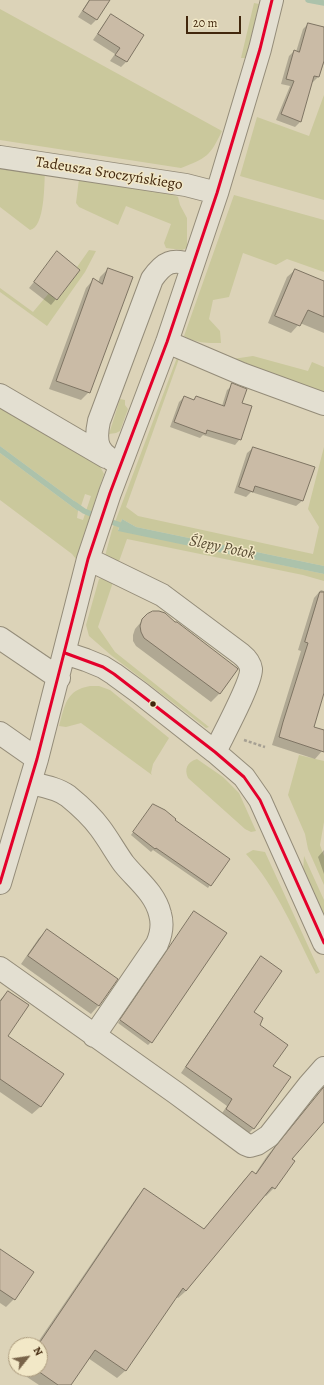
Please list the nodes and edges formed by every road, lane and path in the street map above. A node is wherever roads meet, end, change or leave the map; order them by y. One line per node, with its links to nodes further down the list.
1 (272, 0): 3 (street)
2 (0, 157): 3 (street, Tadeusza Sroczyńskiego)
3 (217, 193): 4 (street)
4 (192, 265): 5 (street); 8 (street)
5 (167, 342): 7 (street); 8 (street)
6 (0, 395): 8 (street)
7 (324, 404)
8 (113, 460): 9 (street)
9 (91, 549): 11 (street); 14 (street)
10 (0, 638): 12 (street)
11 (65, 653): 12 (street); 14 (street)
12 (58, 678): 15 (street)
13 (0, 733): 15 (street)
14 (216, 752): 18 (street)
15 (37, 758): 16 (street)
16 (30, 783): 17 (street); 20 (street)
17 (0, 883)
18 (324, 943)
19 (0, 968): 20 (street)
20 (94, 1036): 21 (street)
21 (324, 1068)

